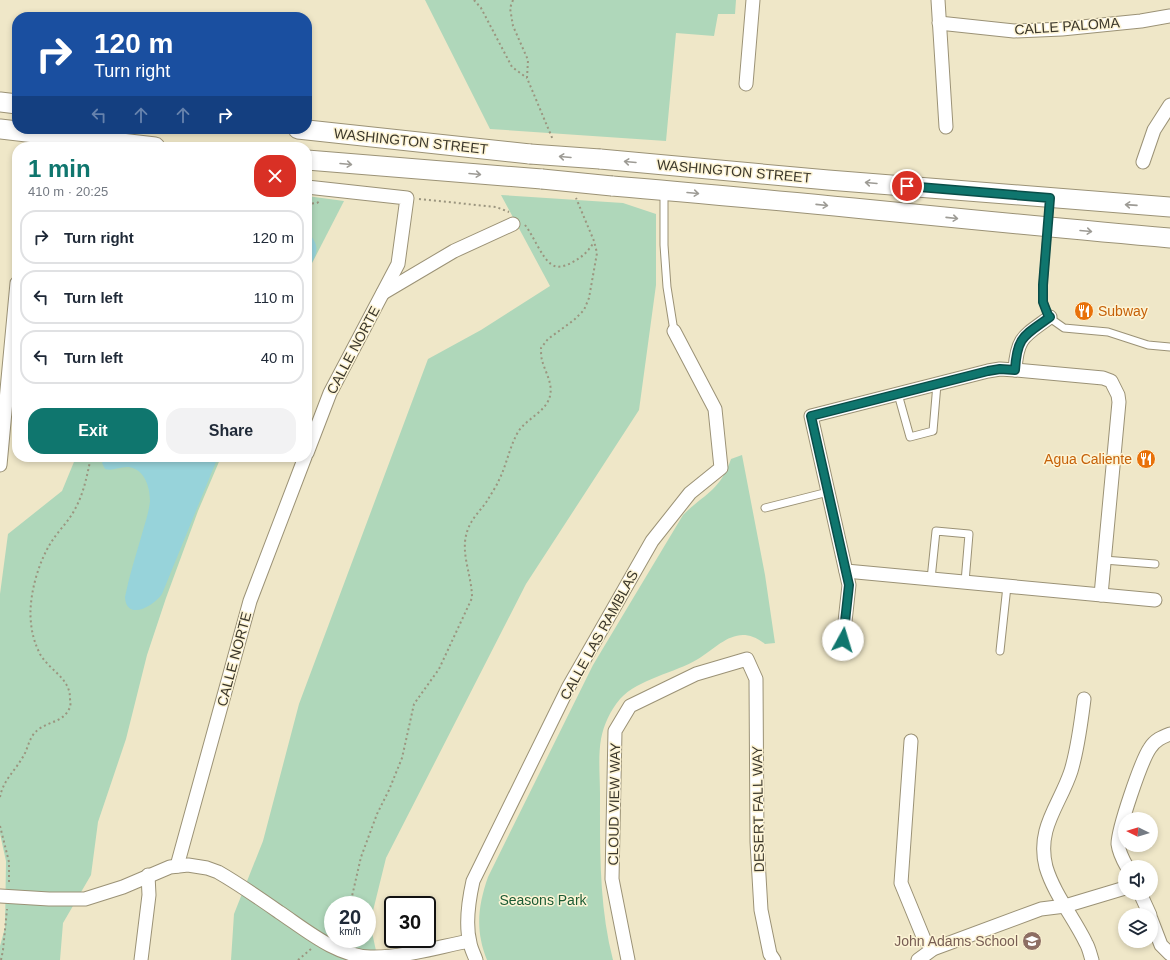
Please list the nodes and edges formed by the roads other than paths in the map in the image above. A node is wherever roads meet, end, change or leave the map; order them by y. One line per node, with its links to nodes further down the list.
1 (753, 0): 5 (street)
2 (938, 0): 4 (street)
3 (1170, 16): 4 (street, CALLE PALOMA)
4 (939, 23): 9 (street)
5 (746, 84)
6 (0, 102): 7 (main road)
7 (12, 103)
8 (1170, 105): 16 (street)
9 (946, 127)
10 (0, 130): 11 (main road)
11 (12, 131)
12 (312, 131): 19 (main road, WASHINGTON STREET, one-way to 12, bridge)
13 (36, 134): 14 (main road)
14 (109, 142)
15 (312, 160): 18 (main road, WASHINGTON STREET, one-way to 18, bridge)
16 (1142, 162)
17 (312, 188): 24 (street, CALLE NORTE)
18 (664, 190): 22 (main road, WASHINGTON STREET, one-way to 22); 26 (lane)
19 (1050, 198): 20 (main road, WASHINGTON STREET, one-way to 19); 22 (lane)
20 (1170, 208)
21 (513, 224): 24 (street, CALLE NORTE)
22 (1048, 228): 23 (main road, WASHINGTON STREET, one-way to 23); 25 (lane)
23 (1170, 238)
24 (383, 293): 32 (street, CALLE NORTE)
25 (1050, 317): 28 (lane); 29 (street)
26 (674, 331): 58 (street, CALLE LAS RAMBLAS)
27 (12, 337): 34 (street)
28 (1170, 347)
29 (1015, 370): 30 (street); 37 (street)
30 (937, 384): 31 (street); 31 (lane)
31 (898, 394): 35 (street)
32 (312, 440)
33 (303, 462): 52 (street, CALLE NORTE)
34 (0, 465)
35 (828, 492): 36 (lane); 39 (street)
36 (765, 508)
37 (1104, 560): 38 (lane); 43 (street)
38 (1155, 564)
39 (846, 571): 40 (street); 45 (street)
40 (931, 579): 41 (street); 41 (lane)
41 (965, 582): 42 (street)
42 (1007, 586): 43 (street); 46 (lane)
43 (1101, 595): 44 (street)
44 (1155, 600)
45 (843, 640)
46 (1000, 651)
47 (747, 659): 63 (street, CLOUD VIEW WAY); 64 (street, DESERT FALL WAY)
48 (1084, 699): 56 (street)
49 (1170, 734): 51 (street)
50 (911, 741): 59 (street)
51 (1123, 860)
52 (177, 866): 53 (street); 58 (street)
53 (148, 875): 55 (street); 61 (street)
54 (1118, 890): 56 (street)
55 (0, 896)
56 (1065, 906): 59 (street); 66 (street)
57 (1158, 937): 60 (street)
58 (469, 941): 62 (street, CALLE LAS RAMBLAS)
59 (933, 949): 65 (street)
60 (1170, 954)
61 (141, 960)
62 (476, 960)
63 (628, 960)
64 (774, 960)
65 (918, 960)
66 (1092, 960)

